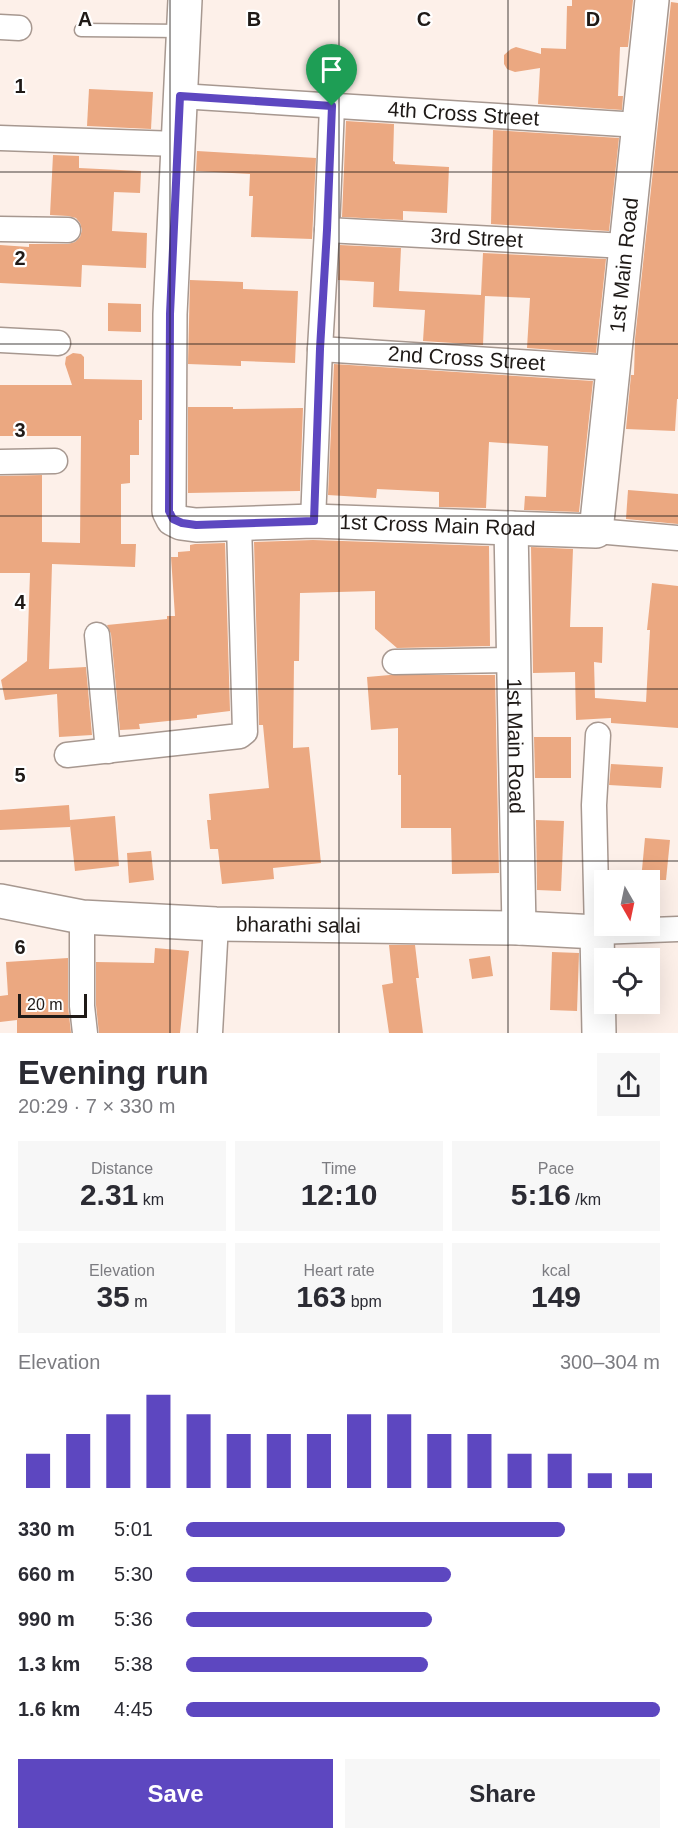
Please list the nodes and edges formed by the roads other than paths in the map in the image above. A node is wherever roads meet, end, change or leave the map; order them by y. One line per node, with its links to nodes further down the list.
1 (652, 0): 6 (street, 1st Main Road)
2 (184, 15): 3 (lane); 4 (street)
3 (81, 30)
4 (180, 96): 5 (street, 4th Cross Street); 8 (street)
5 (332, 106): 6 (street, 4th Cross Street); 11 (street)
6 (639, 125): 12 (street, 1st Main Road)
7 (0, 138): 8 (street)
8 (178, 144): 20 (street, 1st Cross Main Road)
9 (0, 229): 10 (street)
10 (68, 230)
11 (327, 230): 12 (street, 3rd Street); 15 (street)
12 (626, 246): 16 (street, 1st Main Road)
13 (0, 340): 14 (street)
14 (58, 343)
15 (320, 349): 16 (street, 2nd Cross Street); 19 (street)
16 (613, 368): 22 (street, 1st Main Road)
17 (55, 461): 18 (street)
18 (0, 462)
19 (314, 521): 20 (street, 1st Cross Main Road); 21 (street, 1st Cross Main Road)
20 (239, 524): 28 (street)
21 (511, 528): 22 (street, 1st Cross Main Road); 25 (street, 1st Main Road)
22 (596, 531): 23 (street)
23 (678, 538)
24 (97, 635): 28 (street)
25 (513, 660): 26 (street); 34 (street, 1st Main Road)
26 (394, 662)
27 (598, 735): 30 (street)
28 (108, 751): 29 (street)
29 (67, 755)
30 (596, 870)
31 (0, 901): 32 (street, bharathi salai)
32 (82, 917): 33 (street, bharathi salai); 39 (street)
33 (216, 924): 34 (street, bharathi salai); 40 (street)
34 (519, 928): 37 (street, bharathi salai)
35 (678, 929): 36 (street)
36 (660, 930)
37 (594, 932)
38 (597, 936): 41 (street)
39 (85, 1033)
40 (210, 1033)
41 (599, 1033)

